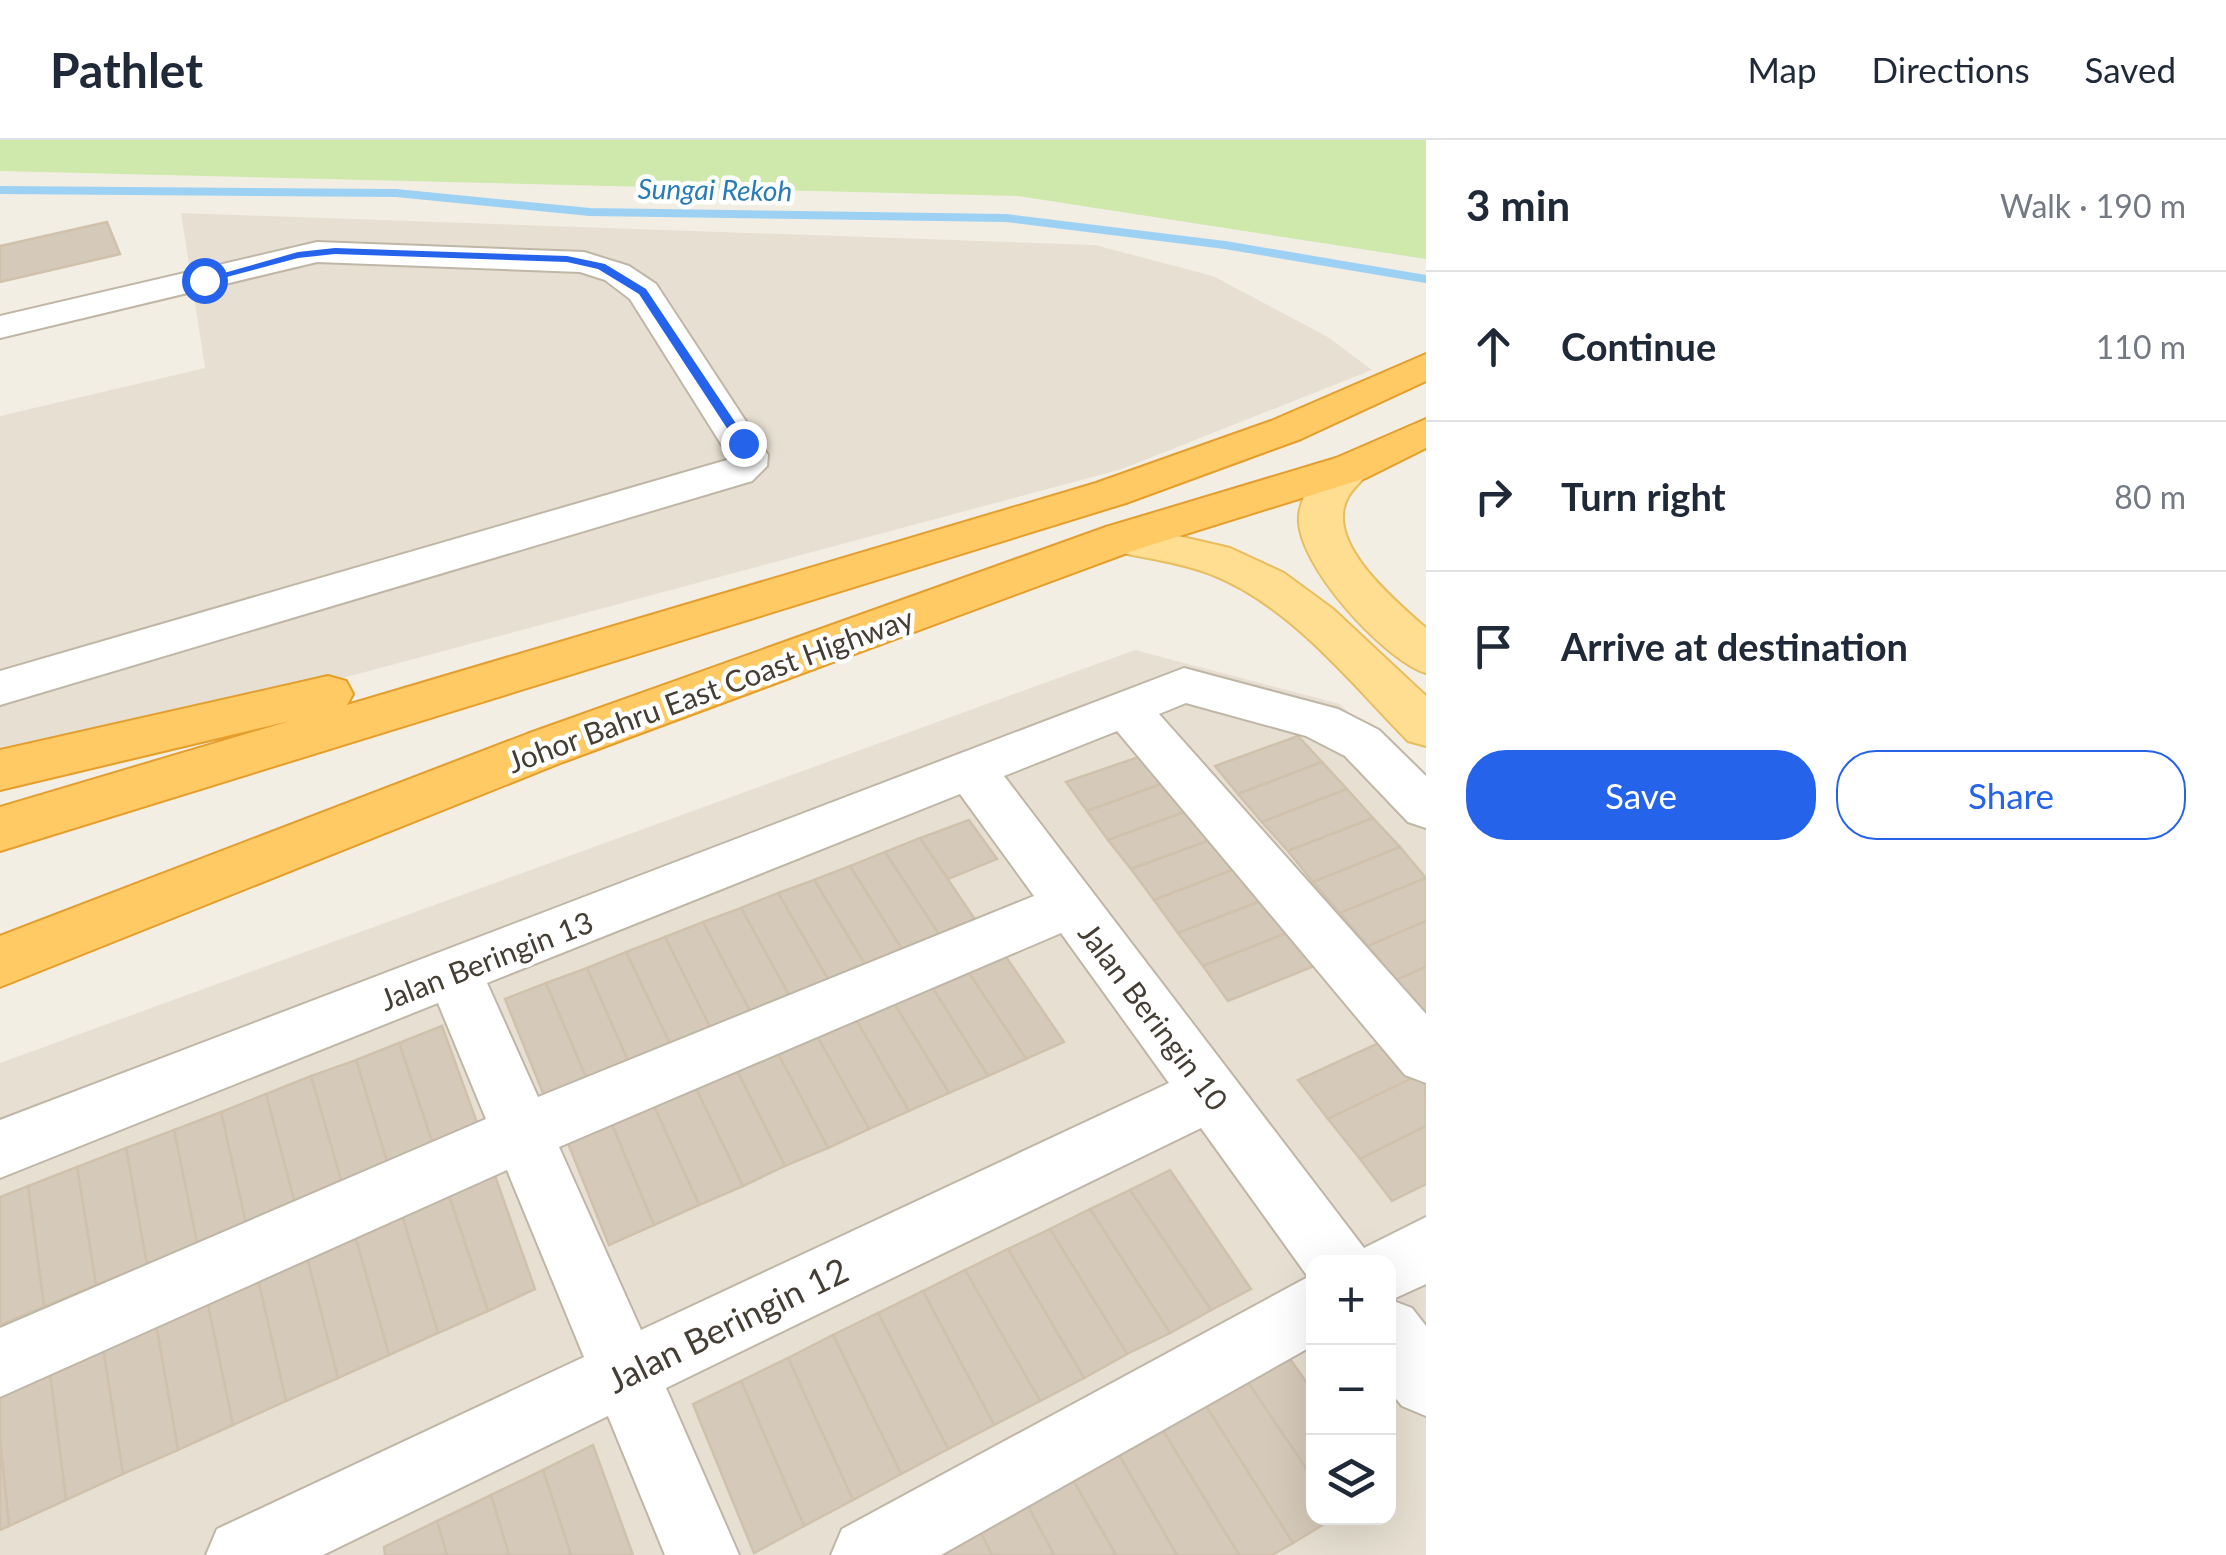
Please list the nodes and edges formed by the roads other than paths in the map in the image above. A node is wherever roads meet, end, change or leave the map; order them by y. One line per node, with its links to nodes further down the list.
1 (0, 327): 8 (street)
2 (1426, 366): 5 (highway, Johor Bahru East Coast Highway)
3 (1426, 432): 4 (highway, Johor Bahru East Coast Highway)
4 (1350, 468): 6 (highway, Johor Bahru East Coast Highway); 7 (main road)
5 (1024, 519): 11 (highway); 14 (highway, Johor Bahru East Coast Highway)
6 (1122, 538): 10 (main road); 16 (highway, Johor Bahru East Coast Highway)
7 (1426, 655)
8 (0, 688)
9 (1126, 709): 12 (street, Jalan Beringin 13); 13 (street, Jalan Beringin 13); 18 (street)
10 (1426, 727)
11 (0, 770)
12 (972, 770): 15 (street, Jalan Beringin 10); 17 (street, Jalan Beringin 13)
13 (1426, 808)
14 (0, 829)
15 (1071, 905): 19 (street, Jalan Beringin 10); 20 (street)
16 (0, 962)
17 (454, 972): 20 (street); 21 (street, Jalan Beringin 13)
18 (1426, 1056)
19 (1211, 1093): 23 (street, Jalan Beringin 10); 28 (street, Jalan Beringin 12)
20 (522, 1132): 27 (street); 28 (street)
21 (0, 1148)
22 (1426, 1249): 24 (street)
23 (1332, 1255)
24 (1396, 1264)
25 (1306, 1312): 32 (street)
26 (1396, 1343): 29 (street)
27 (0, 1363)
28 (624, 1373): 30 (street, Jalan Beringin 12); 31 (street)
29 (1426, 1382)
30 (243, 1555)
31 (702, 1555)
32 (868, 1555)

